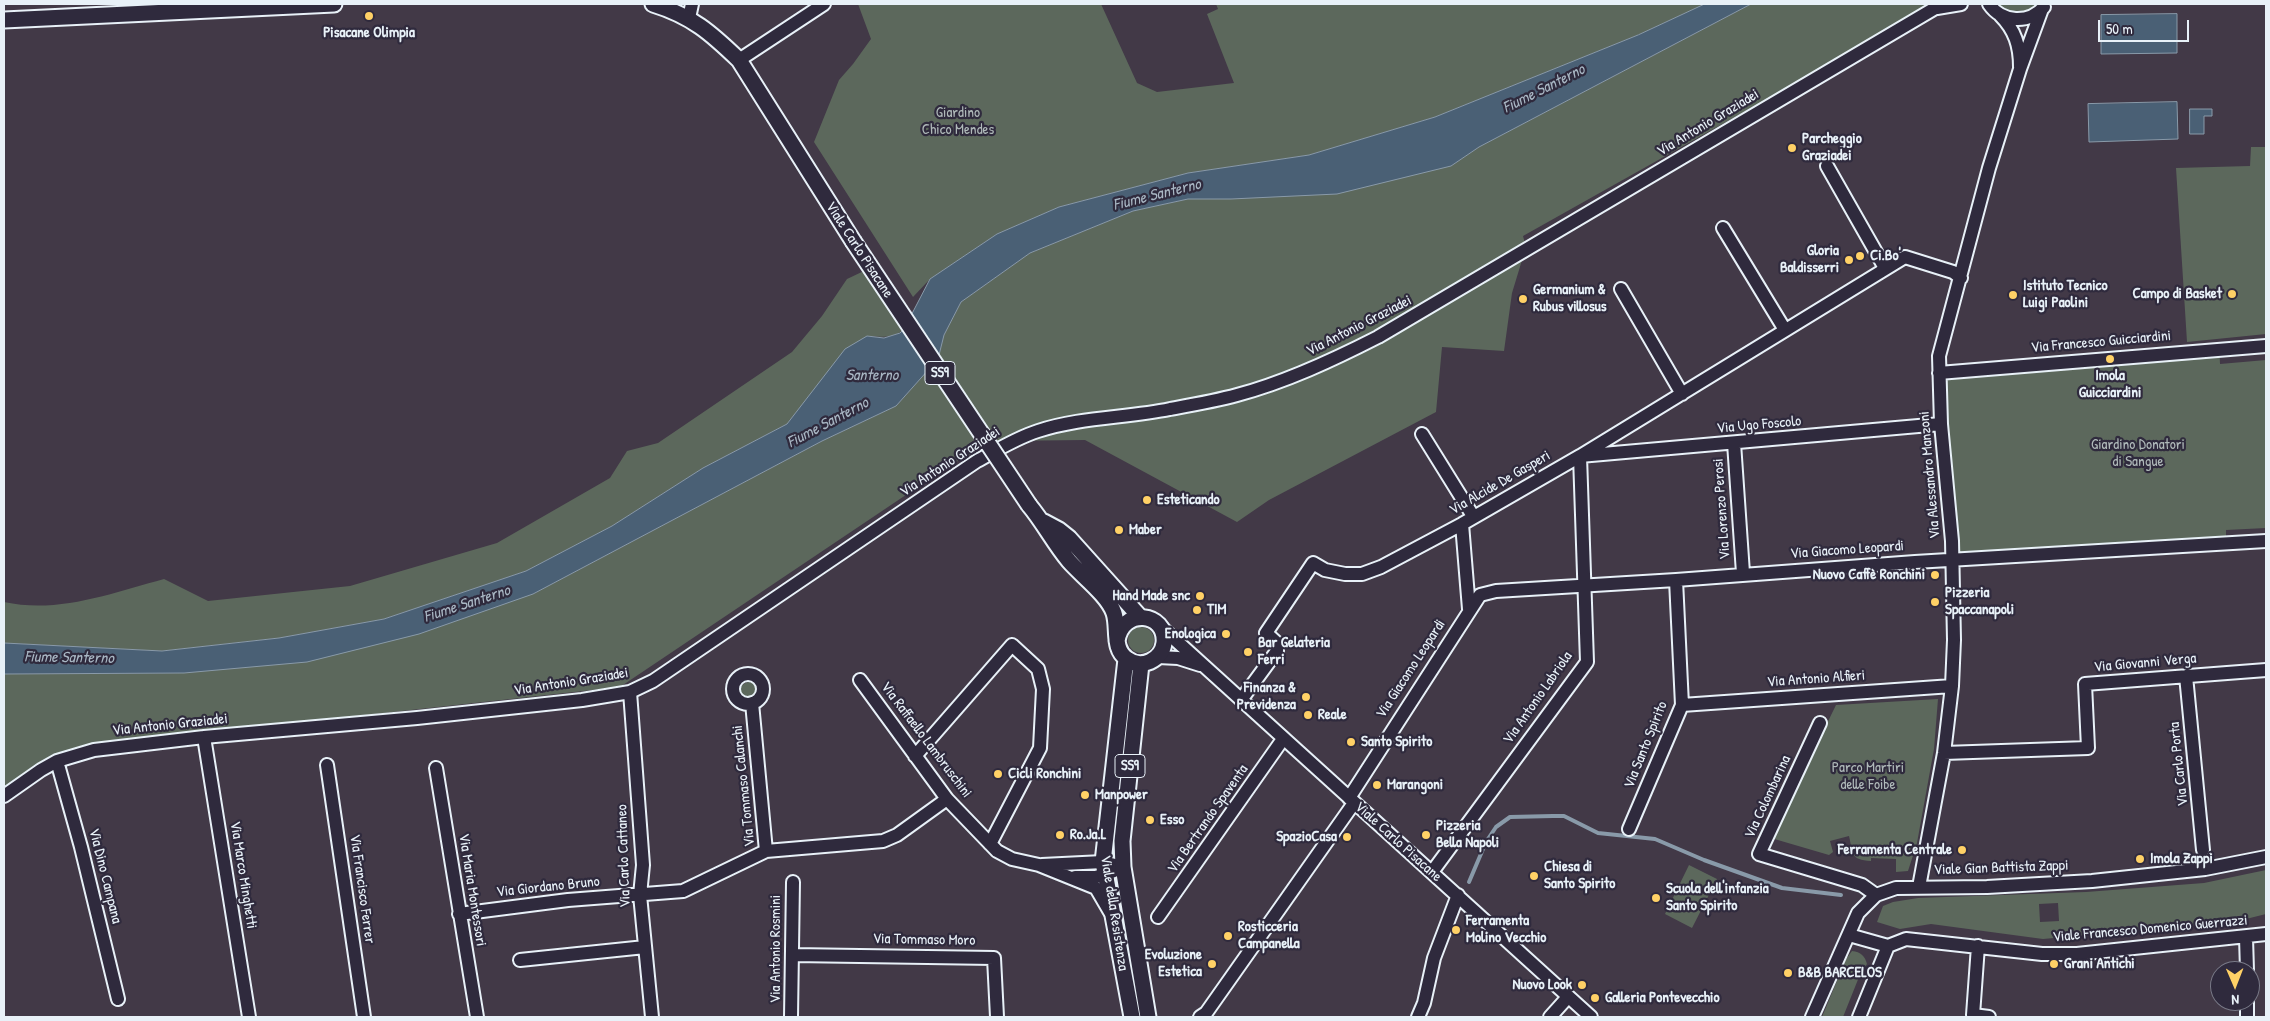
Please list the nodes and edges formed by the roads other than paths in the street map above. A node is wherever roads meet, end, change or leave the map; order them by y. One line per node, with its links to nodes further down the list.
1 (334, 4): 9 (main road)
2 (653, 4): 8 (main road, Viale Carlo Pisacane / SS9)
3 (824, 4): 10 (street)
4 (1961, 4): 5 (street, Via Antonio Graziadei)
5 (1939, 6): 47 (street, Via Antonio Graziadei)
6 (1990, 7): 7 (street); 11 (street, Via Alessandro Manzoni)
7 (2045, 7): 11 (street, Via Alessandro Manzoni)
8 (690, 11): 10 (main road, Viale Carlo Pisacane / SS9)
9 (4, 20)
10 (740, 60): 26 (main road, Viale Carlo Pisacane / SS9, bridge)
11 (2020, 69): 15 (street, Via Alessandro Manzoni)
12 (1827, 166): 14 (street)
13 (1723, 228): 17 (street)
14 (1885, 268): 15 (street, Via Alcide De Gasperi); 17 (street, Via Alcide De Gasperi)
15 (1961, 278): 19 (street, Via Alessandro Manzoni)
16 (1621, 289): 20 (street)
17 (1785, 330): 20 (street, Via Alcide De Gasperi)
18 (2266, 346): 19 (street, Via Francesco Guicciardini)
19 (1939, 372): 21 (street, Via Alessandro Manzoni)
20 (1682, 394): 24 (street, Via Alcide De Gasperi)
21 (1941, 424): 23 (street, Via Ugo Foscolo); 29 (street, Via Alessandro Manzoni)
22 (1422, 434): 25 (street)
23 (1734, 443): 24 (street, Via Ugo Foscolo); 31 (street, Via Lorenzo Perosi)
24 (1580, 456): 25 (street, Via Alcide De Gasperi); 34 (street, Via Antonio Labriola)
25 (1473, 516): 27 (street, Via Alcide De Gasperi)
26 (1043, 522): 30 (main road, Viale Carlo Pisacane / SS9); 32 (main road, Viale Carlo Pisacane / SS9)
27 (1462, 524): 35 (street); 48 (street, Via Alcide De Gasperi)
28 (2266, 541): 29 (street, Via Giacomo Leopardi)
29 (1953, 560): 31 (street, Via Giacomo Leopardi); 46 (street, Via Alessandro Manzoni)
30 (1070, 562): 32 (main road); 38 (main road, Viale Carlo Pisacane / SS9)
31 (1743, 574): 33 (street, Via Giacomo Leopardi)
32 (1102, 575): 36 (main road, Viale Carlo Pisacane / SS9)
33 (1676, 580): 34 (street, Via Giacomo Leopardi); 50 (street, Via Santo Spirito)
34 (1584, 586): 35 (street, Via Giacomo Leopardi); 70 (street, Via Antonio Labriola)
35 (1469, 610): 61 (street, Via Giacomo Leopardi)
36 (1140, 617): 37 (main road, Viale Carlo Pisacane); 38 (main road)
37 (1157, 623): 39 (main road); 42 (street, Viale Carlo Pisacane)
38 (1117, 641): 40 (main road, Viale Carlo Pisacane)
39 (1158, 657): 41 (main road, Viale Carlo Pisacane); 42 (street, Viale Carlo Pisacane)
40 (1126, 659): 41 (main road); 69 (main road, Viale della Resistenza / SS9)
41 (1141, 664): 68 (main road, Viale della Resistenza / SS9)
42 (1205, 667): 48 (street, Viale Carlo Pisacane)
43 (2266, 670): 44 (street, Via Giovanni Verga)
44 (2186, 676): 54 (street, Via Giovanni Verga); 64 (street, Via Carlo Porta)
45 (860, 680): 55 (street, Via Raffaello Lambruschini)
46 (1952, 686): 50 (street, Via Antonio Alfieri); 54 (street, Via Alessandro Manzoni)
47 (630, 692): 52 (street, Via Antonio Graziadei); 74 (street, Via Carlo Cattaneo)
48 (1241, 700): 53 (street, Viale Carlo Pisacane)
49 (752, 703): 65 (street, Via Tommaso Calanchi)
50 (1682, 705): 62 (street, Via Santo Spirito)
51 (1820, 723): 76 (street, Via Colombarina)
52 (204, 737): 56 (street, Via Antonio Graziadei); 91 (street, Via Marco Minghetti)
53 (1283, 739): 61 (street, Viale Carlo Pisacane); 78 (street, Via Bertrando Spaventa)
54 (1944, 753): 73 (street, Via Alessandro Manzoni)
55 (916, 756): 60 (street, Via Raffaello Lambruschini); 63 (street)
56 (58, 761): 59 (street, Via Antonio Graziadei); 90 (street, Via Dino Campana)
57 (327, 765): 92 (street, Via Francisco Ferrer)
58 (436, 768): 77 (street, Via Maria Montessori)
59 (4, 796)
60 (947, 799): 63 (street, Via Raffaello Lambruschini); 65 (street, Via Tommaso Calanchi)
61 (1351, 800): 70 (street, Viale Carlo Pisacane); 99 (street, Via Giacomo Leopardi)
62 (1629, 829)
63 (990, 844): 67 (street, Via Raffaello Lambruschini)
64 (2203, 850)
65 (766, 852): 74 (street, Via Giordano Bruno)
66 (2266, 857): 73 (street, Viale Gian Battista Zappi)
67 (1039, 865): 69 (street, Via Raffaello Lambruschini); 71 (street, Via Raffaello Lambruschini)
68 (1123, 867): 69 (street, Via Raffaello Lambruschini); 98 (main road, Viale della Resistenza / SS9)
69 (1104, 868): 71 (street, Via Raffaello Lambruschini); 79 (main road, Viale della Resistenza / SS9)
70 (1432, 872): 75 (street, Viale Carlo Pisacane)
71 (1068, 877): 79 (street, Via Raffaello Lambruschini)
72 (793, 882): 86 (street, Via Antonio Rosmini)
73 (1919, 886): 76 (street, Viale Gian Battista Zappi)
74 (640, 895): 77 (street, Via Giordano Bruno); 85 (street, Via Carlo Cattaneo)
75 (1458, 895): 89 (street, Viale Carlo Pisacane); 100 (street)
76 (1876, 895): 80 (street, Viale Gian Battista Zappi)
77 (459, 914): 93 (street, Via Maria Montessori)
78 (1158, 917)
79 (1114, 918): 97 (main road, Viale della Resistenza / SS9)
80 (1849, 934): 83 (street); 103 (street, Viale Gian Battista Zappi)
81 (2266, 934): 82 (street, Viale Francesco Domenico Guerrazzi)
82 (2246, 937): 84 (street, Viale Francesco Domenico Guerrazzi); 88 (street)
83 (1888, 946): 84 (street, Viale Francesco Domenico Guerrazzi); 104 (street)
84 (1978, 946): 105 (street)
85 (645, 947): 87 (street); 94 (street, Via Carlo Cattaneo)
86 (793, 955): 95 (street, Via Antonio Rosmini); 96 (street, Via Tommaso Moro)
87 (520, 960)
88 (2247, 961)
89 (1568, 997): 101 (street); 102 (street, Viale Carlo Pisacane)
90 (118, 999)
91 (250, 1017)
92 (364, 1017)
93 (477, 1017)
94 (652, 1017)
95 (791, 1017)
96 (997, 1017)
97 (1132, 1017)
98 (1148, 1017)
99 (1200, 1017)
100 (1418, 1017)
101 (1550, 1017)
102 (1591, 1017)
103 (1812, 1017)
104 (1859, 1017)
105 (1990, 1017)

